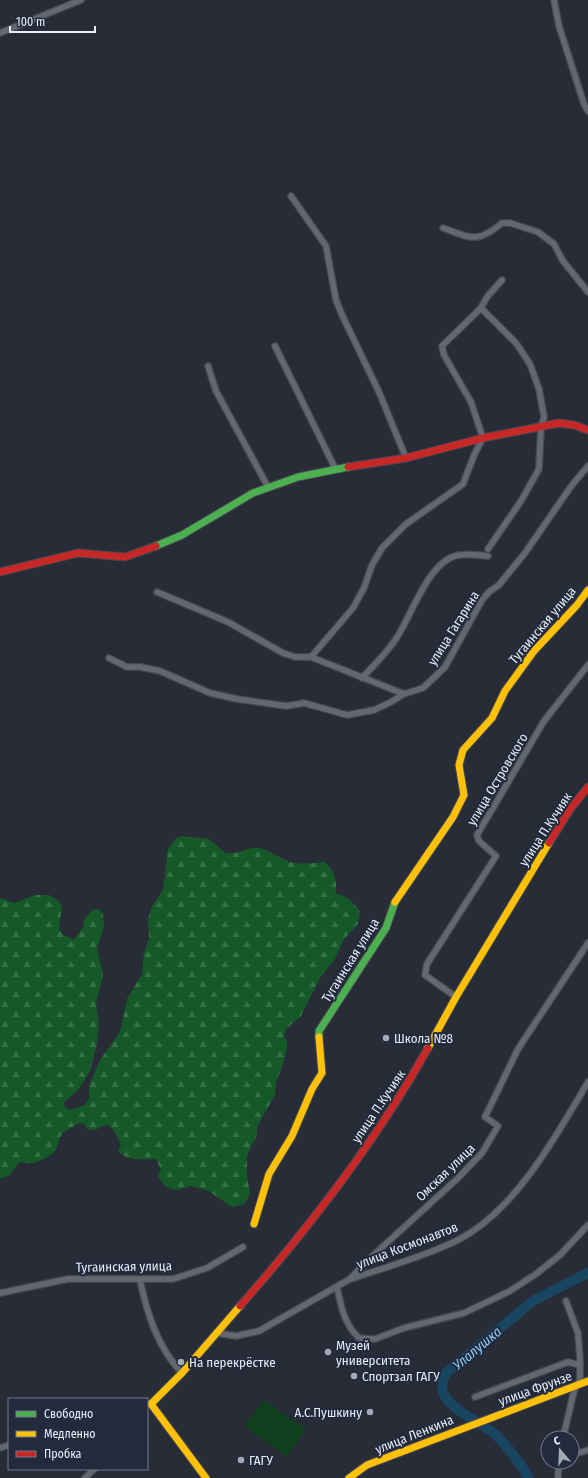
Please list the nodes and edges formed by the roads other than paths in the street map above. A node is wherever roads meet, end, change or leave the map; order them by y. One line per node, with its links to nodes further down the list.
1 (81, 0): 3 (street)
2 (554, 0): 4 (street)
3 (0, 33)
4 (588, 111)
5 (291, 196): 15 (street)
6 (443, 228): 8 (street)
7 (502, 280): 9 (street)
8 (588, 292)
9 (481, 308): 12 (street); 14 (street)
10 (275, 346): 17 (street)
11 (208, 366): 18 (street)
12 (541, 427): 13 (street); 14 (street); 19 (street)
13 (588, 430)
14 (483, 438): 15 (street); 24 (street)
15 (406, 458): 17 (street)
16 (588, 466): 28 (street, улица Гагарина)
17 (335, 468): 18 (street)
18 (268, 487): 21 (street)
19 (488, 549)
20 (488, 556): 27 (street)
21 (0, 572)
22 (588, 590): 33 (street, Тугаинская улица)
23 (157, 592): 24 (street)
24 (311, 657): 27 (street)
25 (109, 658): 28 (street, улица Гагарина)
26 (587, 668): 31 (street, улица Островского)
27 (362, 678): 28 (street)
28 (404, 694)
29 (588, 787): 31 (street, улица П.Кучияк)
30 (588, 943): 36 (street, Омская улица)
31 (456, 997): 41 (street, улица П.Кучияк)
32 (588, 1082): 36 (street, улица Космонавтов)
33 (254, 1224)
34 (588, 1225): 38 (street)
35 (243, 1248): 37 (street, Тугаинская улица)
36 (350, 1279): 38 (street, Омская улица)
37 (140, 1280): 39 (street, Тугаинская улица); 43 (street)
38 (336, 1287): 41 (street, Омская улица)
39 (0, 1293)
40 (566, 1301): 42 (street)
41 (217, 1333): 43 (street, улица П.Кучияк)
42 (579, 1365): 45 (street); 46 (street)
43 (182, 1372): 47 (street, улица П.Кучияк)
44 (588, 1381): 45 (street, улица Фрунзе)
45 (577, 1385): 48 (street, улица Фрунзе); 49 (street)
46 (475, 1397)
47 (149, 1407): 52 (street)
48 (490, 1417): 53 (street, улица Ленкина)
49 (565, 1430)
50 (93, 1470): 51 (street)
51 (85, 1478)
52 (206, 1478)
53 (349, 1478)

